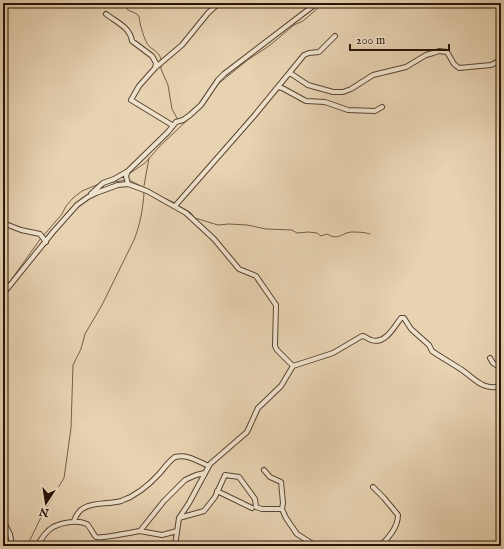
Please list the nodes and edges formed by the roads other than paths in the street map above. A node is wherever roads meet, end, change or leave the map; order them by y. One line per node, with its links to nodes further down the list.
1 (219, 3): 6 (street)
2 (317, 3): 10 (street)
3 (106, 14): 6 (street)
4 (335, 36): 7 (street)
5 (501, 60): 7 (street)
6 (155, 68): 10 (street)
7 (290, 73): 8 (street)
8 (278, 88): 9 (street); 14 (street)
9 (382, 107)
10 (172, 127): 11 (street)
11 (128, 171): 12 (street); 13 (street)
12 (128, 184): 13 (street); 14 (street)
13 (88, 197): 16 (street)
14 (175, 206): 19 (street)
15 (3, 223): 16 (street)
16 (46, 242): 17 (street)
17 (3, 294)
18 (490, 358): 20 (street)
19 (293, 366): 21 (street); 22 (street)
20 (501, 368)
21 (501, 386)
22 (209, 466): 24 (street); 32 (street)
23 (264, 470): 28 (street)
24 (205, 473): 30 (street); 33 (street)
25 (373, 487): 39 (street)
26 (217, 492): 27 (street); 27 (street); 30 (street)
27 (254, 507): 28 (street); 29 (street)
28 (282, 509): 38 (street)
29 (245, 510)
30 (179, 518): 34 (street)
31 (3, 521): 35 (street)
32 (74, 521): 33 (street); 36 (street)
33 (140, 531): 34 (street)
34 (177, 531): 37 (street)
35 (13, 546)
36 (37, 546)
37 (175, 546)
38 (316, 546)
39 (380, 546)

